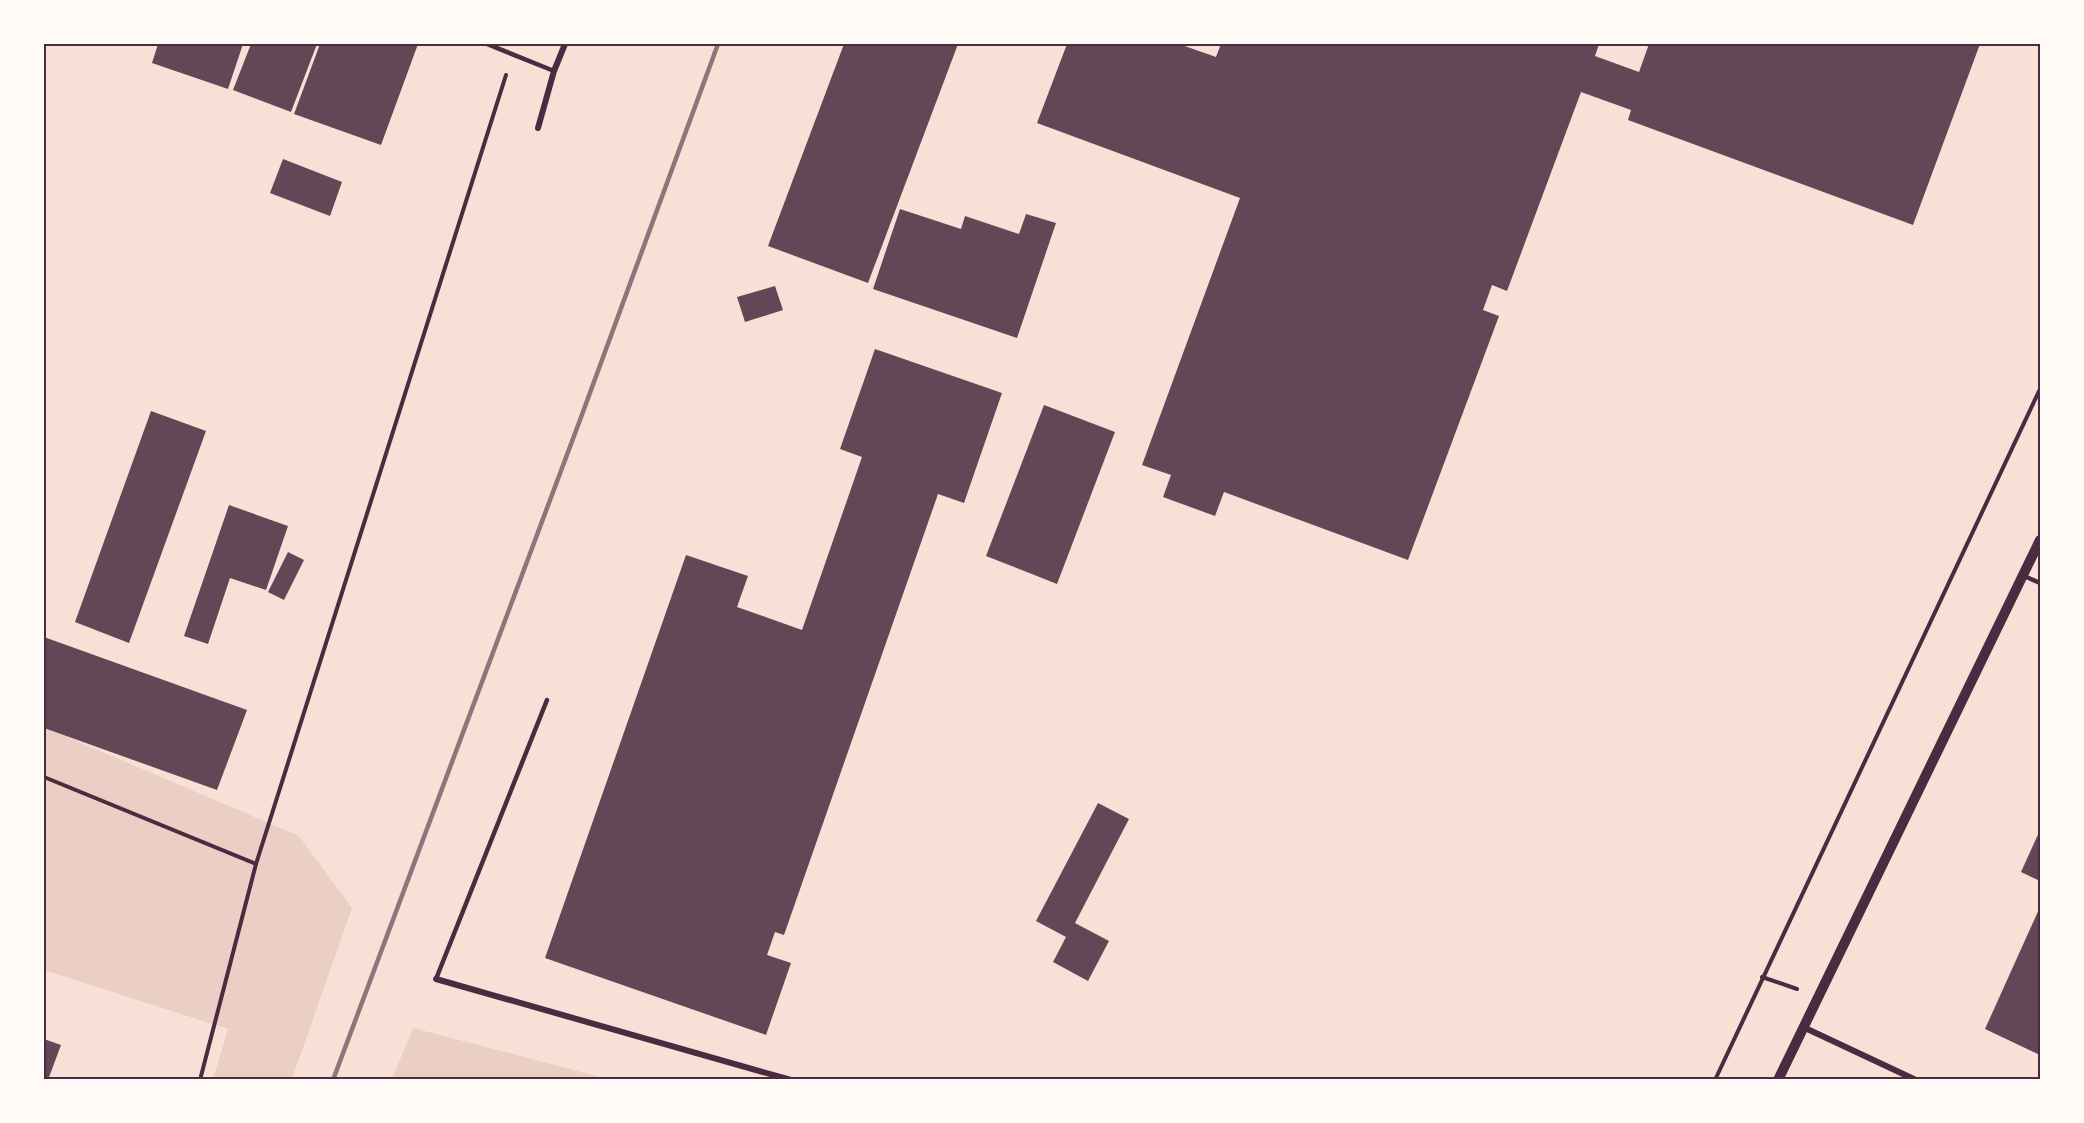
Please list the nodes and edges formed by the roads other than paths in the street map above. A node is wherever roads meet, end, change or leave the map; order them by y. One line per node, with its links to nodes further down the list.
1 (488, 44): 3 (lane)
2 (564, 44): 3 (street)
3 (554, 71): 4 (street)
4 (538, 128)
5 (2040, 540): 6 (street)
6 (2024, 576): 7 (lane); 10 (street)
7 (2040, 583)
8 (548, 700): 9 (lane)
9 (436, 979): 11 (street)
10 (1803, 1027): 12 (street); 13 (street)
11 (791, 1080)
12 (1778, 1080)
13 (1916, 1080)

